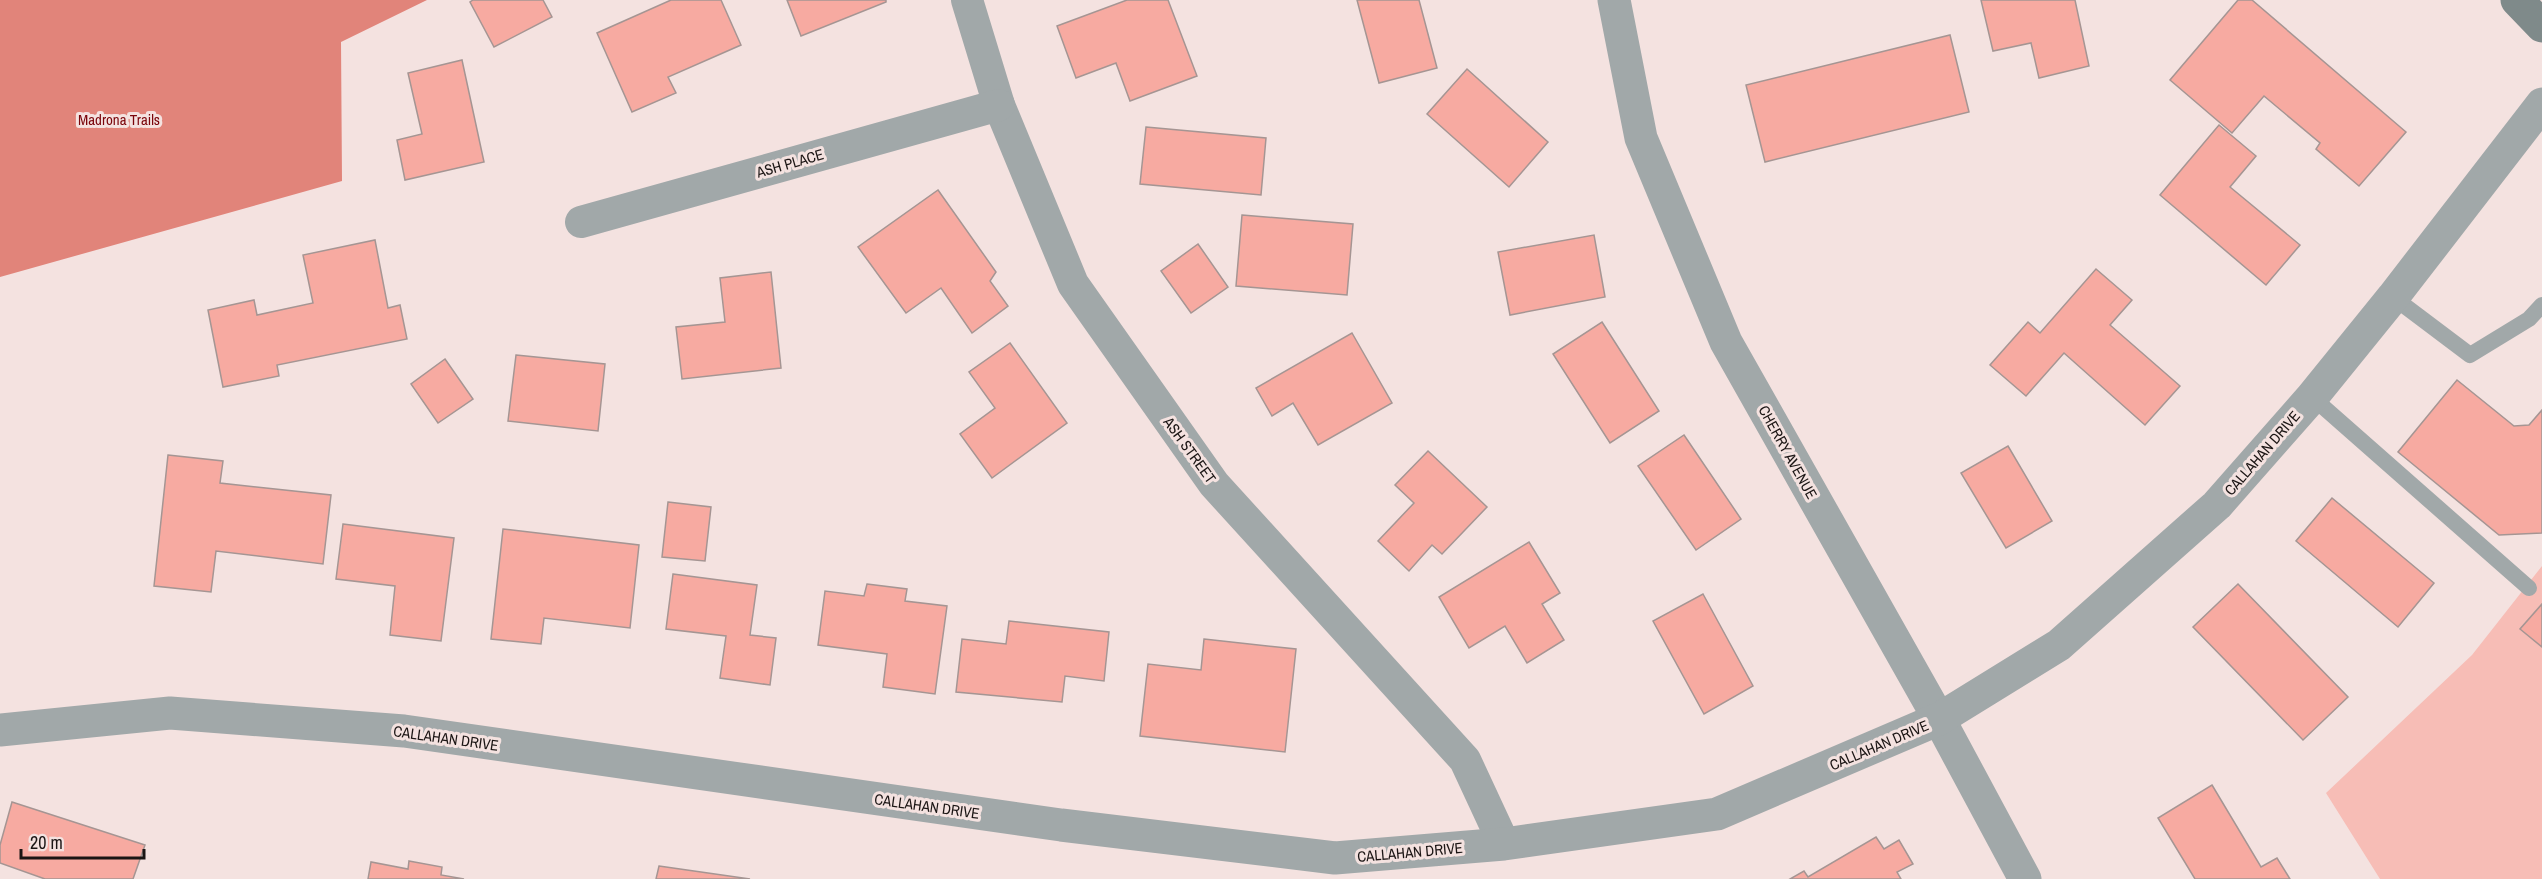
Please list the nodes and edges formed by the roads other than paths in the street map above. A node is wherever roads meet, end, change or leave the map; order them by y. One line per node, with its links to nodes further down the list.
1 (967, 0): 6 (street, ASH STREET)
2 (1614, 0): 12 (street, CHERRY AVENUE)
3 (2517, 0): 4 (main road)
4 (2542, 26)
5 (2542, 104): 8 (street, CALLAHAN DRIVE)
6 (999, 105): 7 (street, ASH PLACE); 14 (street, ASH STREET)
7 (581, 222)
8 (2393, 297): 9 (lane); 10 (street, CALLAHAN DRIVE)
9 (2542, 305)
10 (2312, 397): 11 (lane); 12 (street, CALLAHAN DRIVE)
11 (2529, 588)
12 (1939, 719): 14 (street, CALLAHAN DRIVE); 15 (street, CHERRY AVENUE)
13 (0, 730): 14 (street, CALLAHAN DRIVE)
14 (1504, 844)
15 (2025, 879)

